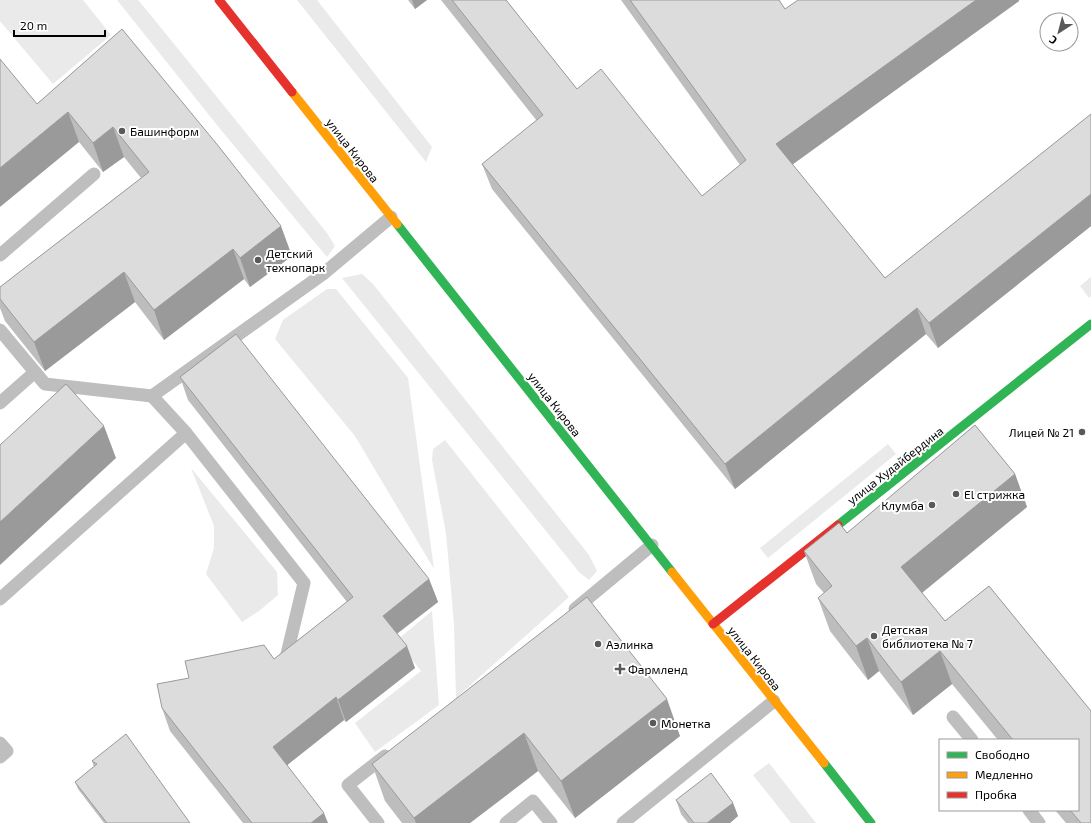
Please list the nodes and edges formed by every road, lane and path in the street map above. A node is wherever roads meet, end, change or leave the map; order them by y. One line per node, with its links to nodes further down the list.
1 (219, 0): 3 (street, улица Кирова)
2 (94, 174): 4 (lane)
3 (391, 217): 8 (lane); 11 (street, улица Кирова)
4 (0, 255)
5 (1091, 324): 14 (street, улица Худайбердина)
6 (0, 330): 7 (lane)
7 (35, 372): 8 (lane); 9 (lane)
8 (152, 396): 10 (lane)
9 (0, 403)
10 (186, 433): 12 (lane); 15 (lane)
11 (652, 545): 13 (lane); 14 (street, улица Кирова)
12 (0, 599)
13 (567, 615)
14 (713, 624): 16 (street, улица Кирова)
15 (287, 654)
16 (774, 702): 26 (lane); 27 (street, улица Кирова)
17 (953, 717): 18 (lane)
18 (971, 739)
19 (0, 743): 21 (lane)
20 (394, 750): 23 (lane)
21 (0, 756)
22 (1030, 811): 28 (lane)
23 (378, 823)
24 (506, 823): 25 (lane)
25 (551, 823)
26 (623, 823)
27 (871, 823)
28 (1039, 823)

